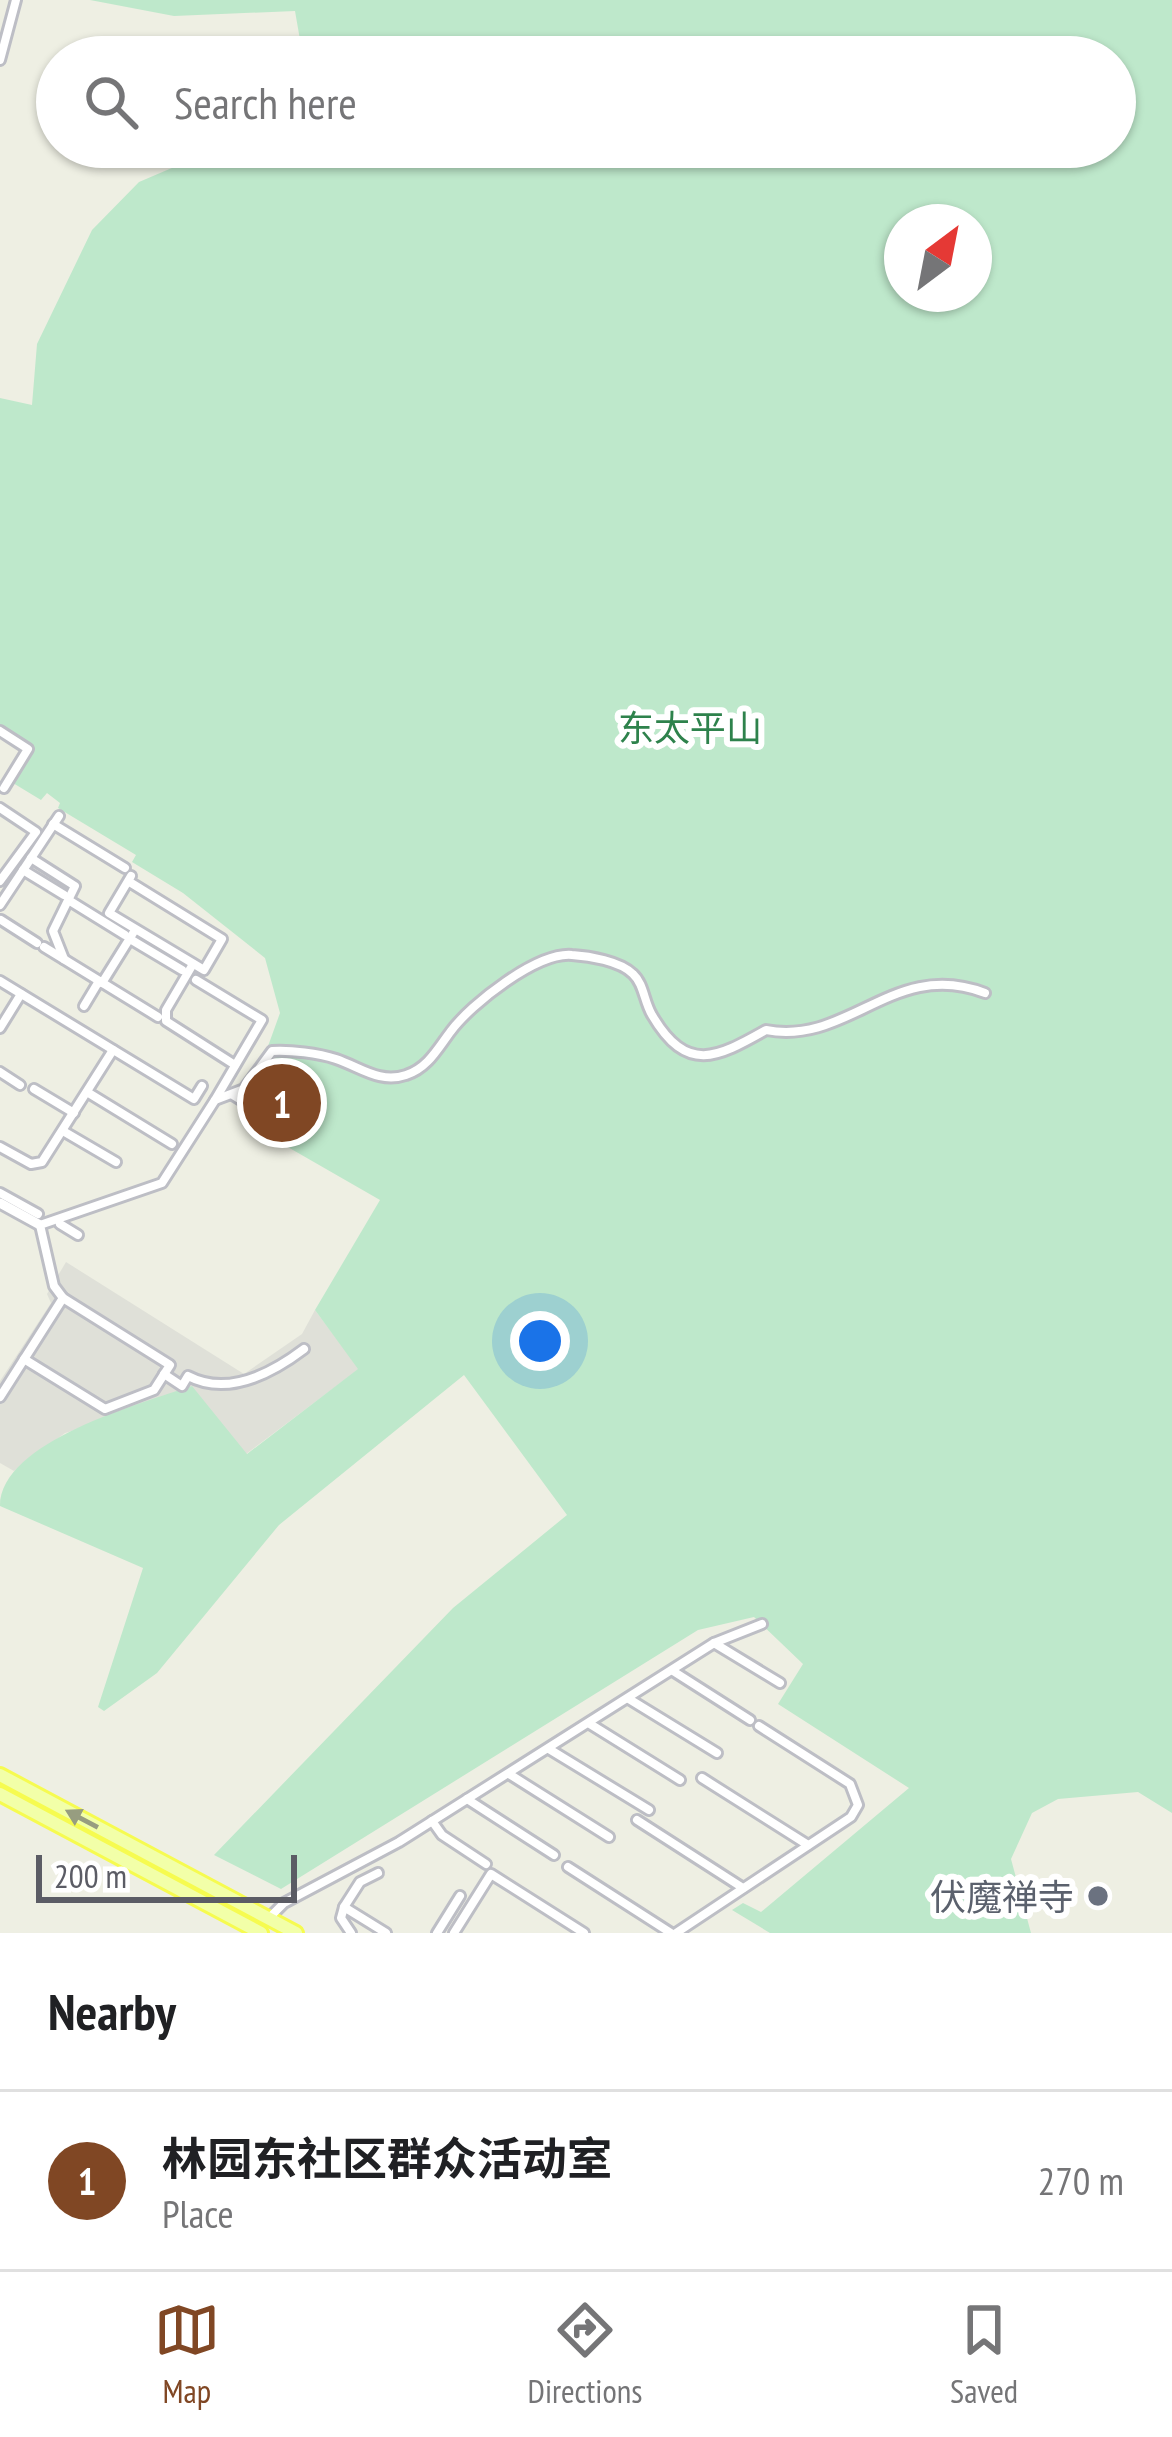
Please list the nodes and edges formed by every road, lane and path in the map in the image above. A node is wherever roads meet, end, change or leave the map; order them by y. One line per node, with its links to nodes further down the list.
1 (16, 0): 2 (street)
2 (0, 60)
3 (0, 731): 4 (street)
4 (4, 788)
5 (0, 808): 9 (street)
6 (31, 858): 7 (street); 8 (street); 10 (street)
7 (23, 870): 10 (street); 11 (street)
8 (128, 875): 13 (street); 15 (street)
9 (0, 881)
10 (67, 898): 13 (street); 14 (street)
11 (0, 905)
12 (0, 920): 14 (street)
13 (130, 934): 15 (street); 16 (street); 19 (street)
14 (64, 959): 19 (street)
15 (193, 964): 26 (street)
16 (182, 970)
17 (196, 980): 26 (street)
18 (0, 981): 21 (street)
19 (101, 982): 22 (street); 23 (street)
20 (985, 993): 32 (street)
21 (21, 994): 24 (street); 25 (street)
22 (84, 1006)
23 (158, 1017)
24 (0, 1028)
25 (113, 1050): 29 (street); 31 (street)
26 (235, 1065): 33 (street)
27 (0, 1072): 28 (street)
28 (20, 1085)
29 (202, 1086)
30 (34, 1089): 34 (street)
31 (87, 1092): 34 (street); 37 (street)
32 (232, 1094): 33 (street); 35 (street)
33 (215, 1100): 42 (street)
34 (74, 1114): 36 (street)
35 (286, 1128)
36 (63, 1131): 38 (street); 39 (street)
37 (172, 1144)
38 (0, 1147)
39 (116, 1162)
40 (0, 1192): 43 (street)
41 (0, 1203): 43 (street)
42 (71, 1215): 43 (street); 44 (street)
43 (39, 1220): 45 (street)
44 (60, 1224)
45 (63, 1298): 47 (street); 48 (street)
46 (304, 1349): 48 (street)
47 (24, 1359): 48 (street); 49 (street)
48 (164, 1374)
49 (0, 1397)
50 (762, 1624): 51 (street)
51 (714, 1643): 52 (street); 53 (street)
52 (673, 1671): 54 (street); 55 (street)
53 (780, 1683)
54 (629, 1699): 56 (street); 59 (street)
55 (749, 1720)
56 (589, 1724): 58 (street); 63 (street)
57 (759, 1726): 70 (street)
58 (549, 1749): 60 (street); 66 (street)
59 (717, 1754)
60 (508, 1774): 65 (street); 69 (street)
61 (0, 1775): 78 (main road, one-way to 61)
62 (702, 1778): 70 (street)
63 (680, 1780)
64 (0, 1794): 79 (main road)
65 (467, 1799): 68 (street); 71 (street)
66 (649, 1810)
67 (637, 1820): 75 (street)
68 (432, 1821): 72 (street); 78 (street)
69 (609, 1837)
70 (808, 1845): 75 (street)
71 (554, 1855)
72 (486, 1864)
73 (568, 1867): 86 (street)
74 (378, 1873): 77 (street)
75 (743, 1888): 86 (street)
76 (460, 1896): 83 (street)
77 (344, 1907): 81 (street); 82 (street)
78 (269, 1918): 79 (main road); 80 (main road)
79 (261, 1933)
80 (296, 1933)
81 (351, 1933)
82 (386, 1933)
83 (437, 1933)
84 (454, 1933): 85 (street)
85 (584, 1933)
86 (674, 1933)

